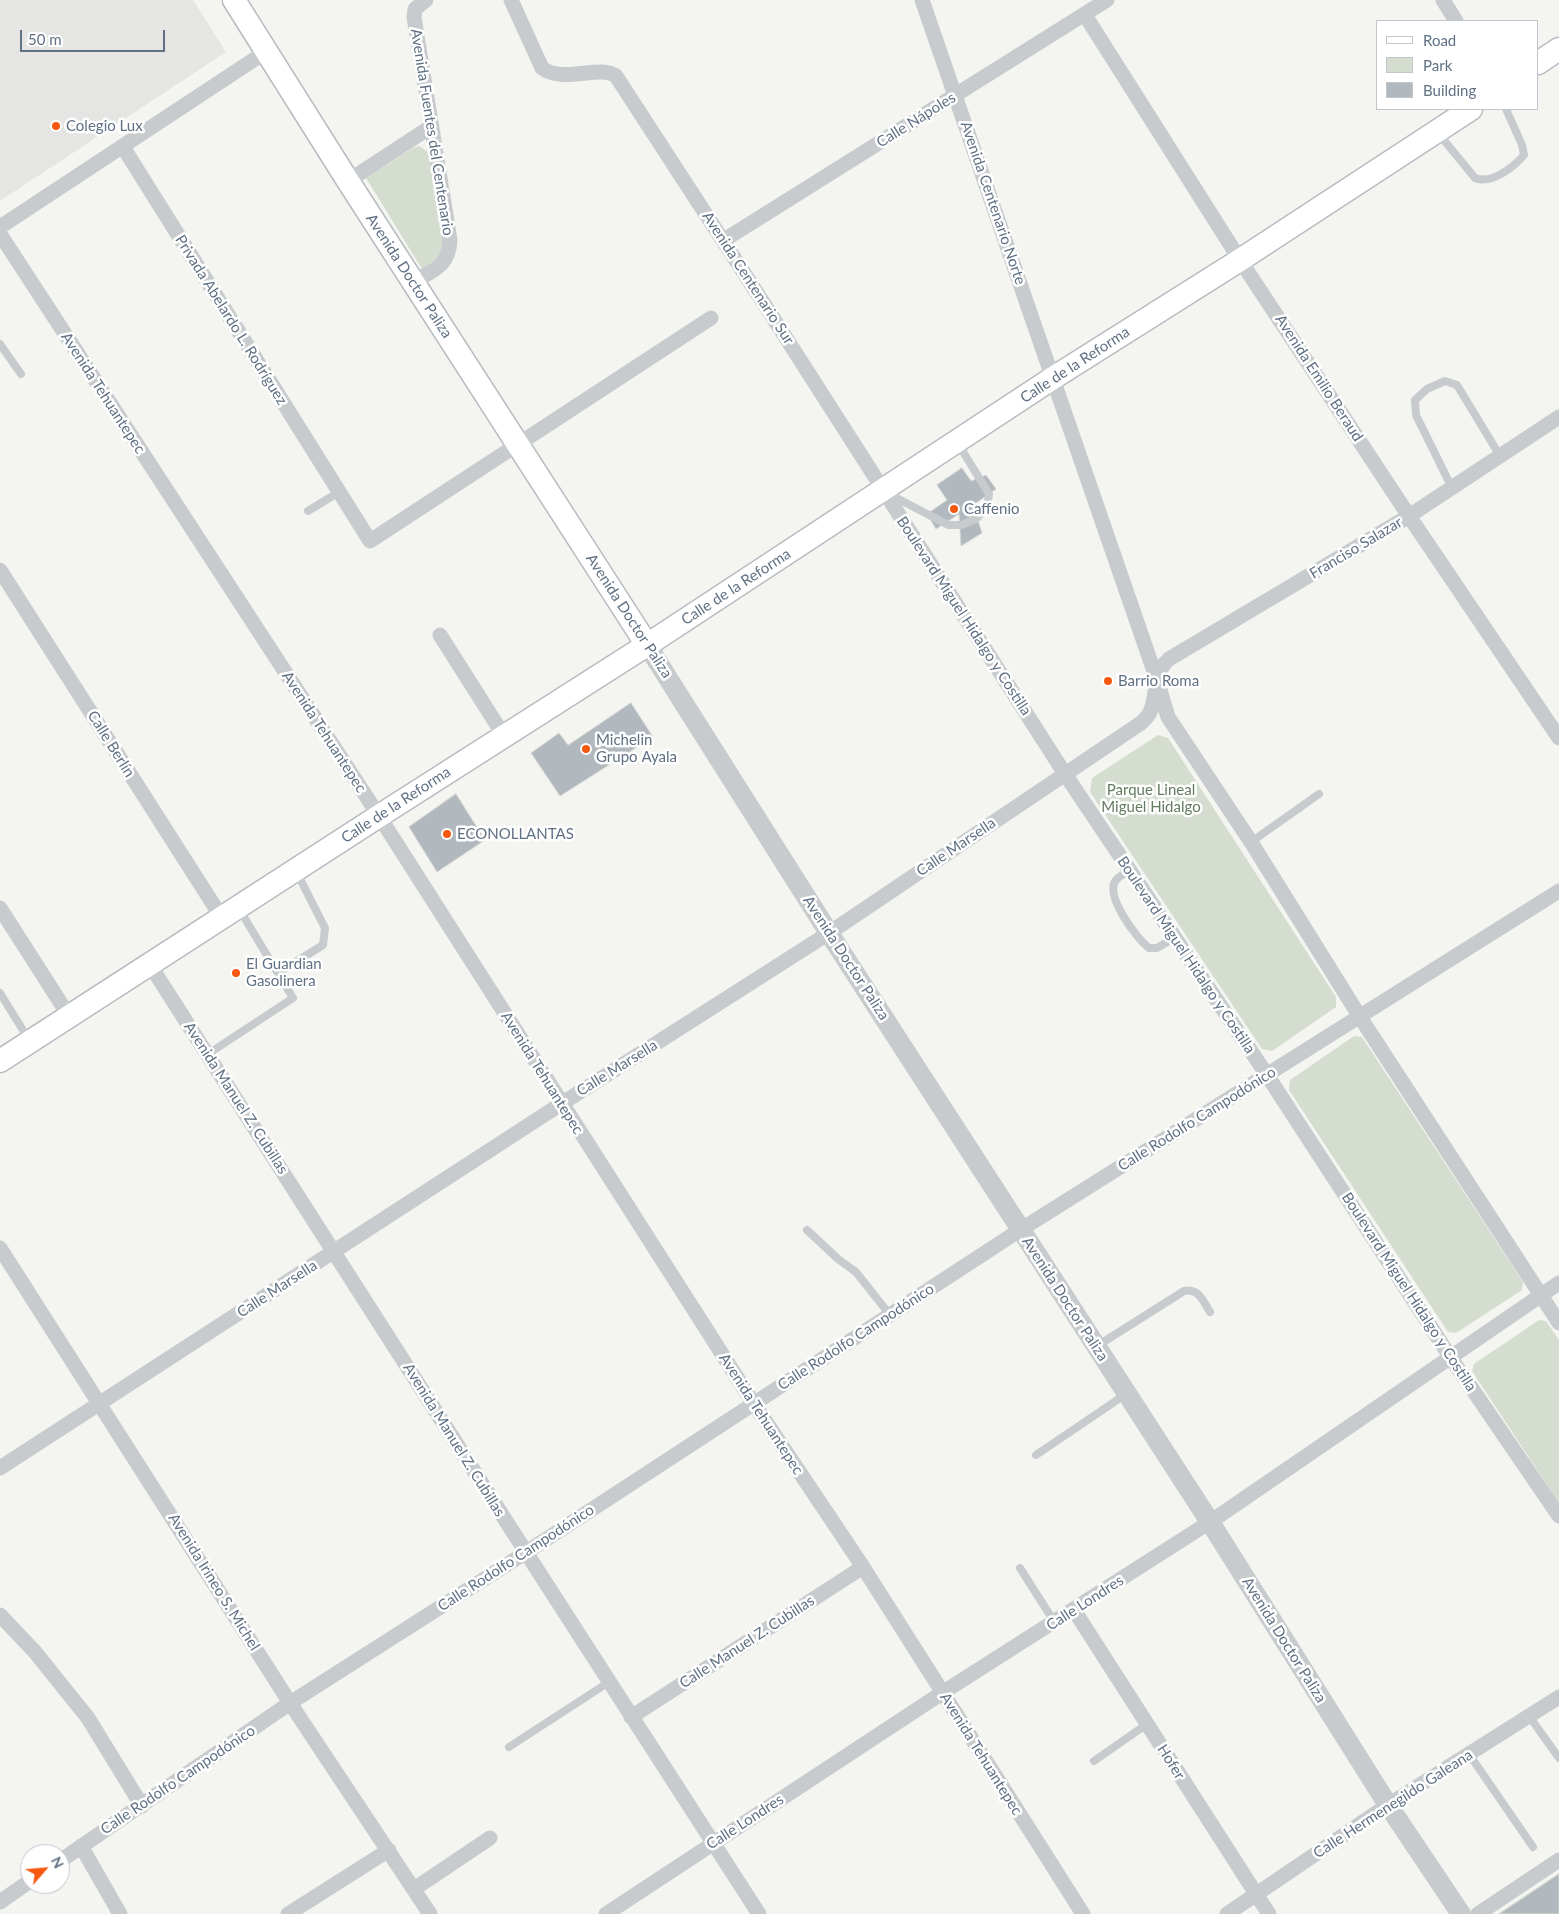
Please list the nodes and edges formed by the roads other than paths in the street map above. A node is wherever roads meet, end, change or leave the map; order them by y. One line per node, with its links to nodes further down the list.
1 (234, 0): 10 (main road, Avenida Doctor Paliza)
2 (426, 0): 15 (street, Avenida Fuentes del Centenario)
3 (511, 0): 21 (street, Avenida Centenario Sur)
4 (922, 0): 12 (street, Avenida Centenario Norte)
5 (1107, 0): 7 (street, Calle Nápoles)
6 (1443, 0): 8 (street)
7 (1084, 15): 12 (street, Calle Nápoles); 22 (street, Avenida Emilio Beraud)
8 (1455, 20)
9 (1559, 48): 11 (main road)
10 (267, 52): 17 (street); 18 (main road, Avenida Doctor Paliza)
11 (1539, 62)
12 (956, 95): 21 (street, Calle Nápoles); 27 (street, Avenida Centenario Norte)
13 (1470, 110): 16 (main road, Calle de la Reforma)
14 (1506, 110): 16 (lane)
15 (432, 126): 18 (street); 23 (street, Avenida Fuentes del Centenario)
16 (1437, 132): 22 (main road, Calle de la Reforma)
17 (123, 147): 19 (street); 34 (street, Privada Abelardo L. Rodríguez)
18 (348, 181): 23 (main road, Avenida Doctor Paliza)
19 (0, 227)
20 (0, 234): 45 (street, Avenida Tehuantepec)
21 (724, 240): 33 (street, Avenida Centenario Sur)
22 (1240, 260): 27 (main road, Calle de la Reforma); 36 (street, Avenida Emilio Beraud)
23 (413, 282): 30 (main road, Avenida Doctor Paliza)
24 (711, 318): 30 (street)
25 (0, 344): 26 (lane)
26 (20, 374)
27 (1053, 378): 29 (main road, Calle de la Reforma); 40 (street)
28 (1559, 417): 31 (street, Franciso Salazar)
29 (957, 441): 33 (main road, Calle de la Reforma); 33 (lane)
30 (518, 443): 34 (street, Privada Abelardo L. Rodríguez); 39 (main road, Avenida Doctor Paliza)
31 (1500, 456): 32 (street, Franciso Salazar); 32 (lane)
32 (1452, 488): 36 (street, Franciso Salazar)
33 (883, 490): 39 (main road, Calle de la Reforma); 43 (street, Boulevard Miguel Hidalgo y Costilla)
34 (339, 492): 35 (lane)
35 (308, 511)
36 (1409, 516): 40 (street, Franciso Salazar); 42 (street, Avenida Emilio Beraud)
37 (0, 570): 51 (street, Calle Berlín)
38 (440, 635): 41 (street)
39 (648, 645): 41 (main road, Calle de la Reforma); 52 (street, Avenida Doctor Paliza)
40 (1157, 680): 43 (street, Calle Marsella); 46 (street)
41 (504, 736): 45 (main road, Calle de la Reforma)
42 (1559, 738)
43 (1065, 774): 48 (street, Boulevard Miguel Hidalgo y Costilla); 52 (street, Calle Marsella)
44 (1319, 794): 46 (lane)
45 (378, 816): 47 (main road, Calle de la Reforma); 63 (street, Avenida Tehuantepec)
46 (1250, 842): 58 (street)
47 (295, 870): 51 (main road, Calle de la Reforma); 55 (lane)
48 (1130, 871): 53 (street, Boulevard Miguel Hidalgo y Costilla); 53 (lane)
49 (1559, 891): 58 (street, Calle Rodolfo Campodónico)
50 (0, 908): 57 (street)
51 (230, 913): 54 (main road, Calle de la Reforma); 55 (lane)
52 (829, 933): 63 (street, Calle Marsella); 65 (street, Avenida Doctor Paliza)
53 (1174, 938): 62 (street, Boulevard Miguel Hidalgo y Costilla)
54 (150, 965): 57 (main road, Calle de la Reforma); 60 (street, Avenida Manuel Z. Cubillas)
55 (278, 973): 60 (lane)
56 (0, 994): 59 (lane)
57 (69, 1016): 59 (main road, Calle de la Reforma)
58 (1360, 1016): 62 (street, Calle Rodolfo Campodónico); 69 (street)
59 (30, 1041): 61 (main road, Calle de la Reforma)
60 (208, 1054): 67 (street, Avenida Manuel Z. Cubillas)
61 (0, 1061)
62 (1267, 1075): 65 (street, Calle Rodolfo Campodónico); 74 (street, Boulevard Miguel Hidalgo y Costilla)
63 (561, 1104): 67 (street, Calle Marsella); 77 (street, Avenida Tehuantepec)
64 (807, 1230): 71 (lane)
65 (1020, 1230): 71 (street, Calle Rodolfo Campodónico); 73 (street, Avenida Doctor Paliza)
66 (0, 1248): 76 (street, Avenida Irineo S. Michel)
67 (335, 1251): 76 (street, Calle Marsella); 82 (street, Avenida Manuel Z. Cubillas)
68 (1559, 1283): 69 (street, Calle Londres)
69 (1541, 1295): 72 (street); 74 (street, Calle Londres)
70 (1210, 1312): 73 (lane)
71 (890, 1315): 77 (street, Calle Rodolfo Campodónico)
72 (1559, 1323)
73 (1097, 1346): 75 (street, Avenida Doctor Paliza)
74 (1452, 1358): 80 (street, Boulevard Miguel Hidalgo y Costilla); 81 (street, Calle Londres)
75 (1126, 1394): 78 (lane); 81 (street, Avenida Doctor Paliza)
76 (100, 1402): 79 (street, Calle Marsella); 91 (street, Avenida Irineo S. Michel)
77 (754, 1404): 82 (street, Calle Rodolfo Campodónico); 83 (street, Avenida Tehuantepec)
78 (1036, 1455)
79 (0, 1468)
80 (1559, 1516)
81 (1210, 1522): 85 (street, Calle Londres); 99 (street, Avenida Doctor Paliza)
82 (525, 1553): 88 (street, Avenida Manuel Z. Cubillas); 91 (street, Calle Rodolfo Campodónico)
83 (863, 1568): 89 (street, Avenida Tehuantepec); 93 (street, Calle Manuel Z. Cubillas)
84 (1020, 1568): 87 (lane)
85 (1074, 1610): 87 (street, Calle Londres); 94 (street, Hofer)
86 (0, 1615): 100 (street)
87 (1055, 1623): 89 (street, Calle Londres)
88 (609, 1682): 93 (street, Avenida Manuel Z. Cubillas); 95 (lane)
89 (942, 1693): 102 (street, Calle Londres); 117 (street, Avenida Tehuantepec)
90 (1559, 1697): 92 (street, Calle Hermenegildo Galeana)
91 (290, 1703): 100 (street, Calle Rodolfo Campodónico); 105 (street, Avenida Irineo S. Michel)
92 (1529, 1716): 96 (street, Calle Hermenegildo Galeana); 97 (lane)
93 (631, 1717): 102 (street, Avenida Manuel Z. Cubillas)
94 (1147, 1724): 98 (lane); 110 (street, Hofer)
95 (508, 1747)
96 (1469, 1754): 99 (street, Calle Hermenegildo Galeana); 104 (lane)
97 (1559, 1758)
98 (1094, 1761)
99 (1388, 1805): 110 (street, Calle Hermenegildo Galeana); 120 (street, Avenida Doctor Paliza)
100 (142, 1806): 103 (street, Calle Rodolfo Campodónico)
101 (490, 1838): 109 (street)
102 (713, 1843): 112 (street, Calle Londres); 116 (street, Avenida Manuel Z. Cubillas)
103 (81, 1846): 106 (street, Calle Rodolfo Campodónico); 113 (street)
104 (1533, 1847)
105 (389, 1850): 109 (street, Avenida Irineo S. Michel); 114 (street)
106 (70, 1854)
107 (1559, 1860): 121 (street)
108 (20, 1889): 111 (street)
109 (414, 1889): 115 (street, Avenida Irineo S. Michel)
110 (1256, 1896): 118 (street, Calle Hermenegildo Galeana); 119 (street, Hofer)
111 (0, 1902)
112 (613, 1912)
113 (120, 1914)
114 (288, 1914)
115 (430, 1914)
116 (759, 1914)
117 (1083, 1914)
118 (1227, 1914)
119 (1269, 1914)
120 (1462, 1914)
121 (1478, 1914)

